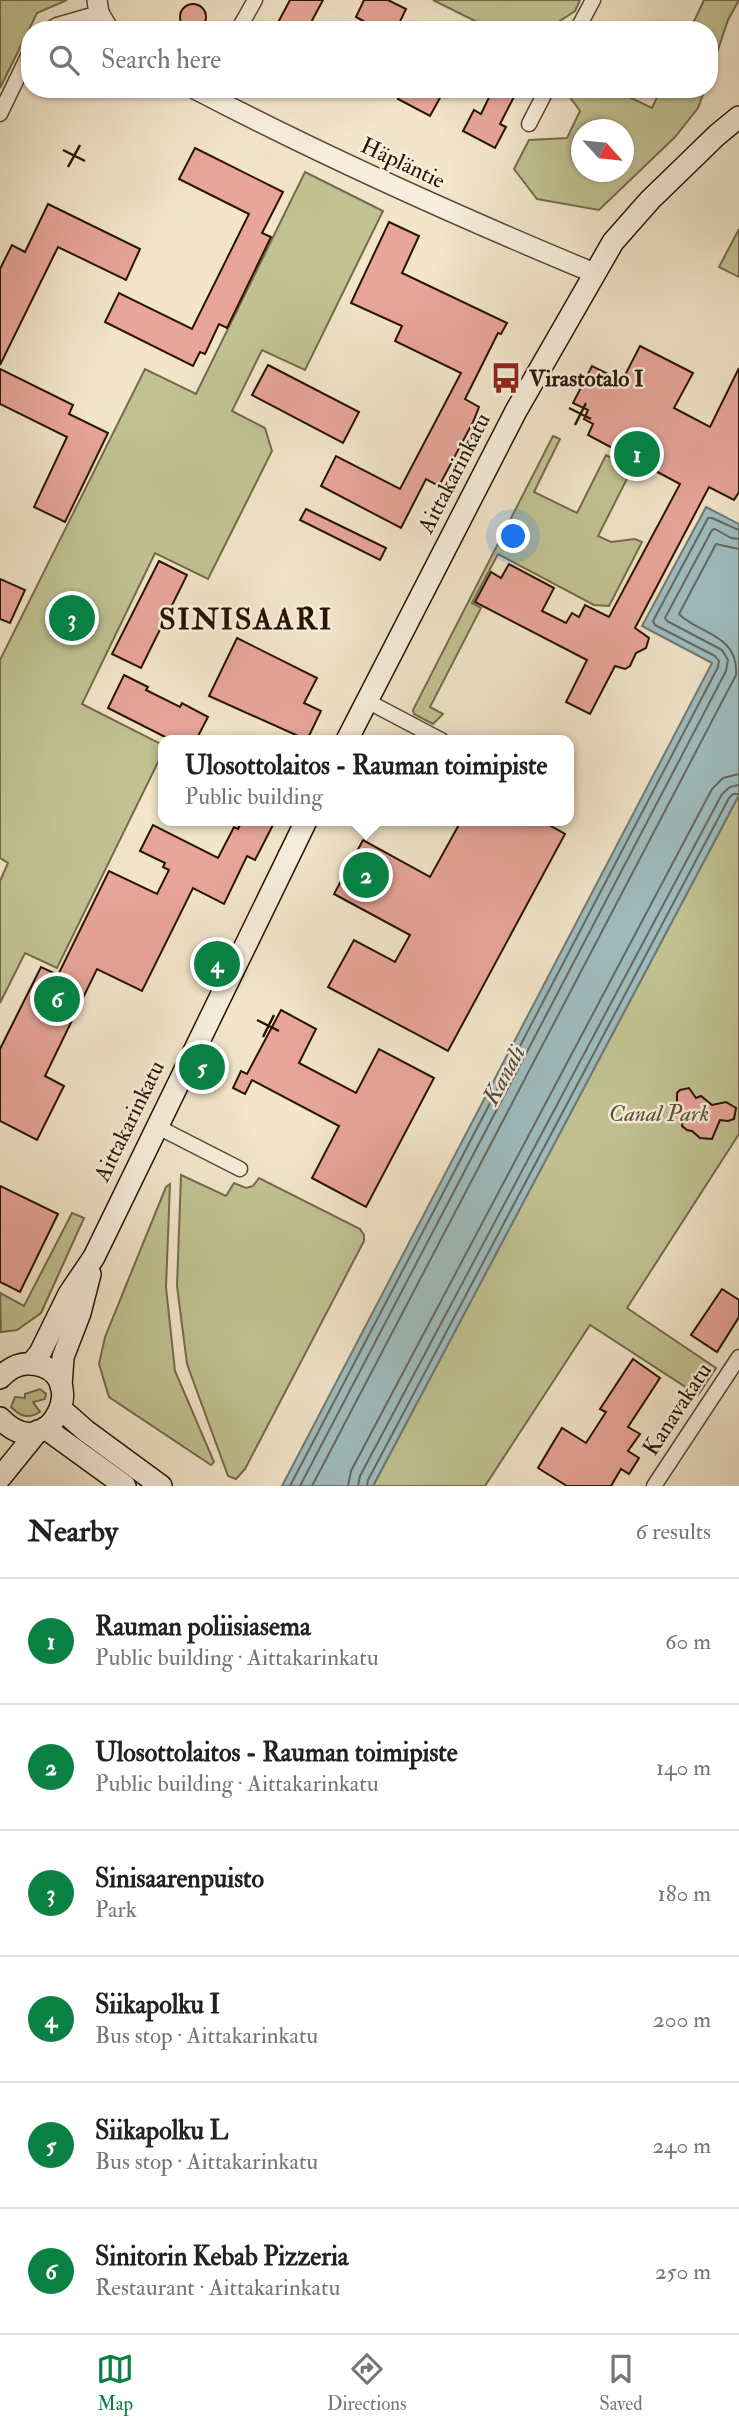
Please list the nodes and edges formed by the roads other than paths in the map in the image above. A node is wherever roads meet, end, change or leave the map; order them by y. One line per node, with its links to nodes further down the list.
1 (256, 0): 5 (street)
2 (593, 0): 6 (street)
3 (102, 14): 4 (street)
4 (73, 21)
5 (243, 21)
6 (582, 21)
7 (21, 71): 10 (street)
8 (217, 98): 13 (street, Häpläntie)
9 (542, 98): 12 (street)
10 (0, 114)
11 (739, 117): 13 (main road, Aittakarinkatu)
12 (529, 124)
13 (594, 273): 14 (main road, Aittakarinkatu)
14 (367, 701): 15 (main road, Aittakarinkatu); 16 (street)
15 (350, 735)
16 (432, 735)
17 (304, 826): 18 (main road, Aittakarinkatu)
18 (156, 1126): 19 (street); 20 (main road, Aittakarinkatu)
19 (240, 1169)
20 (94, 1257): 22 (main road, Aittakarinkatu); 24 (main road, Aittakarinkatu)
21 (739, 1357): 31 (street, Kanavakatu)
22 (32, 1364): 23 (main road); 24 (main road)
23 (3, 1371)
24 (61, 1386): 25 (main road, Aittakarinkatu)
25 (61, 1409): 27 (main road); 30 (main road)
26 (1, 1426): 27 (main road)
27 (42, 1430): 28 (main road); 29 (main road)
28 (0, 1478)
29 (125, 1486)
30 (161, 1486)
31 (654, 1486)

